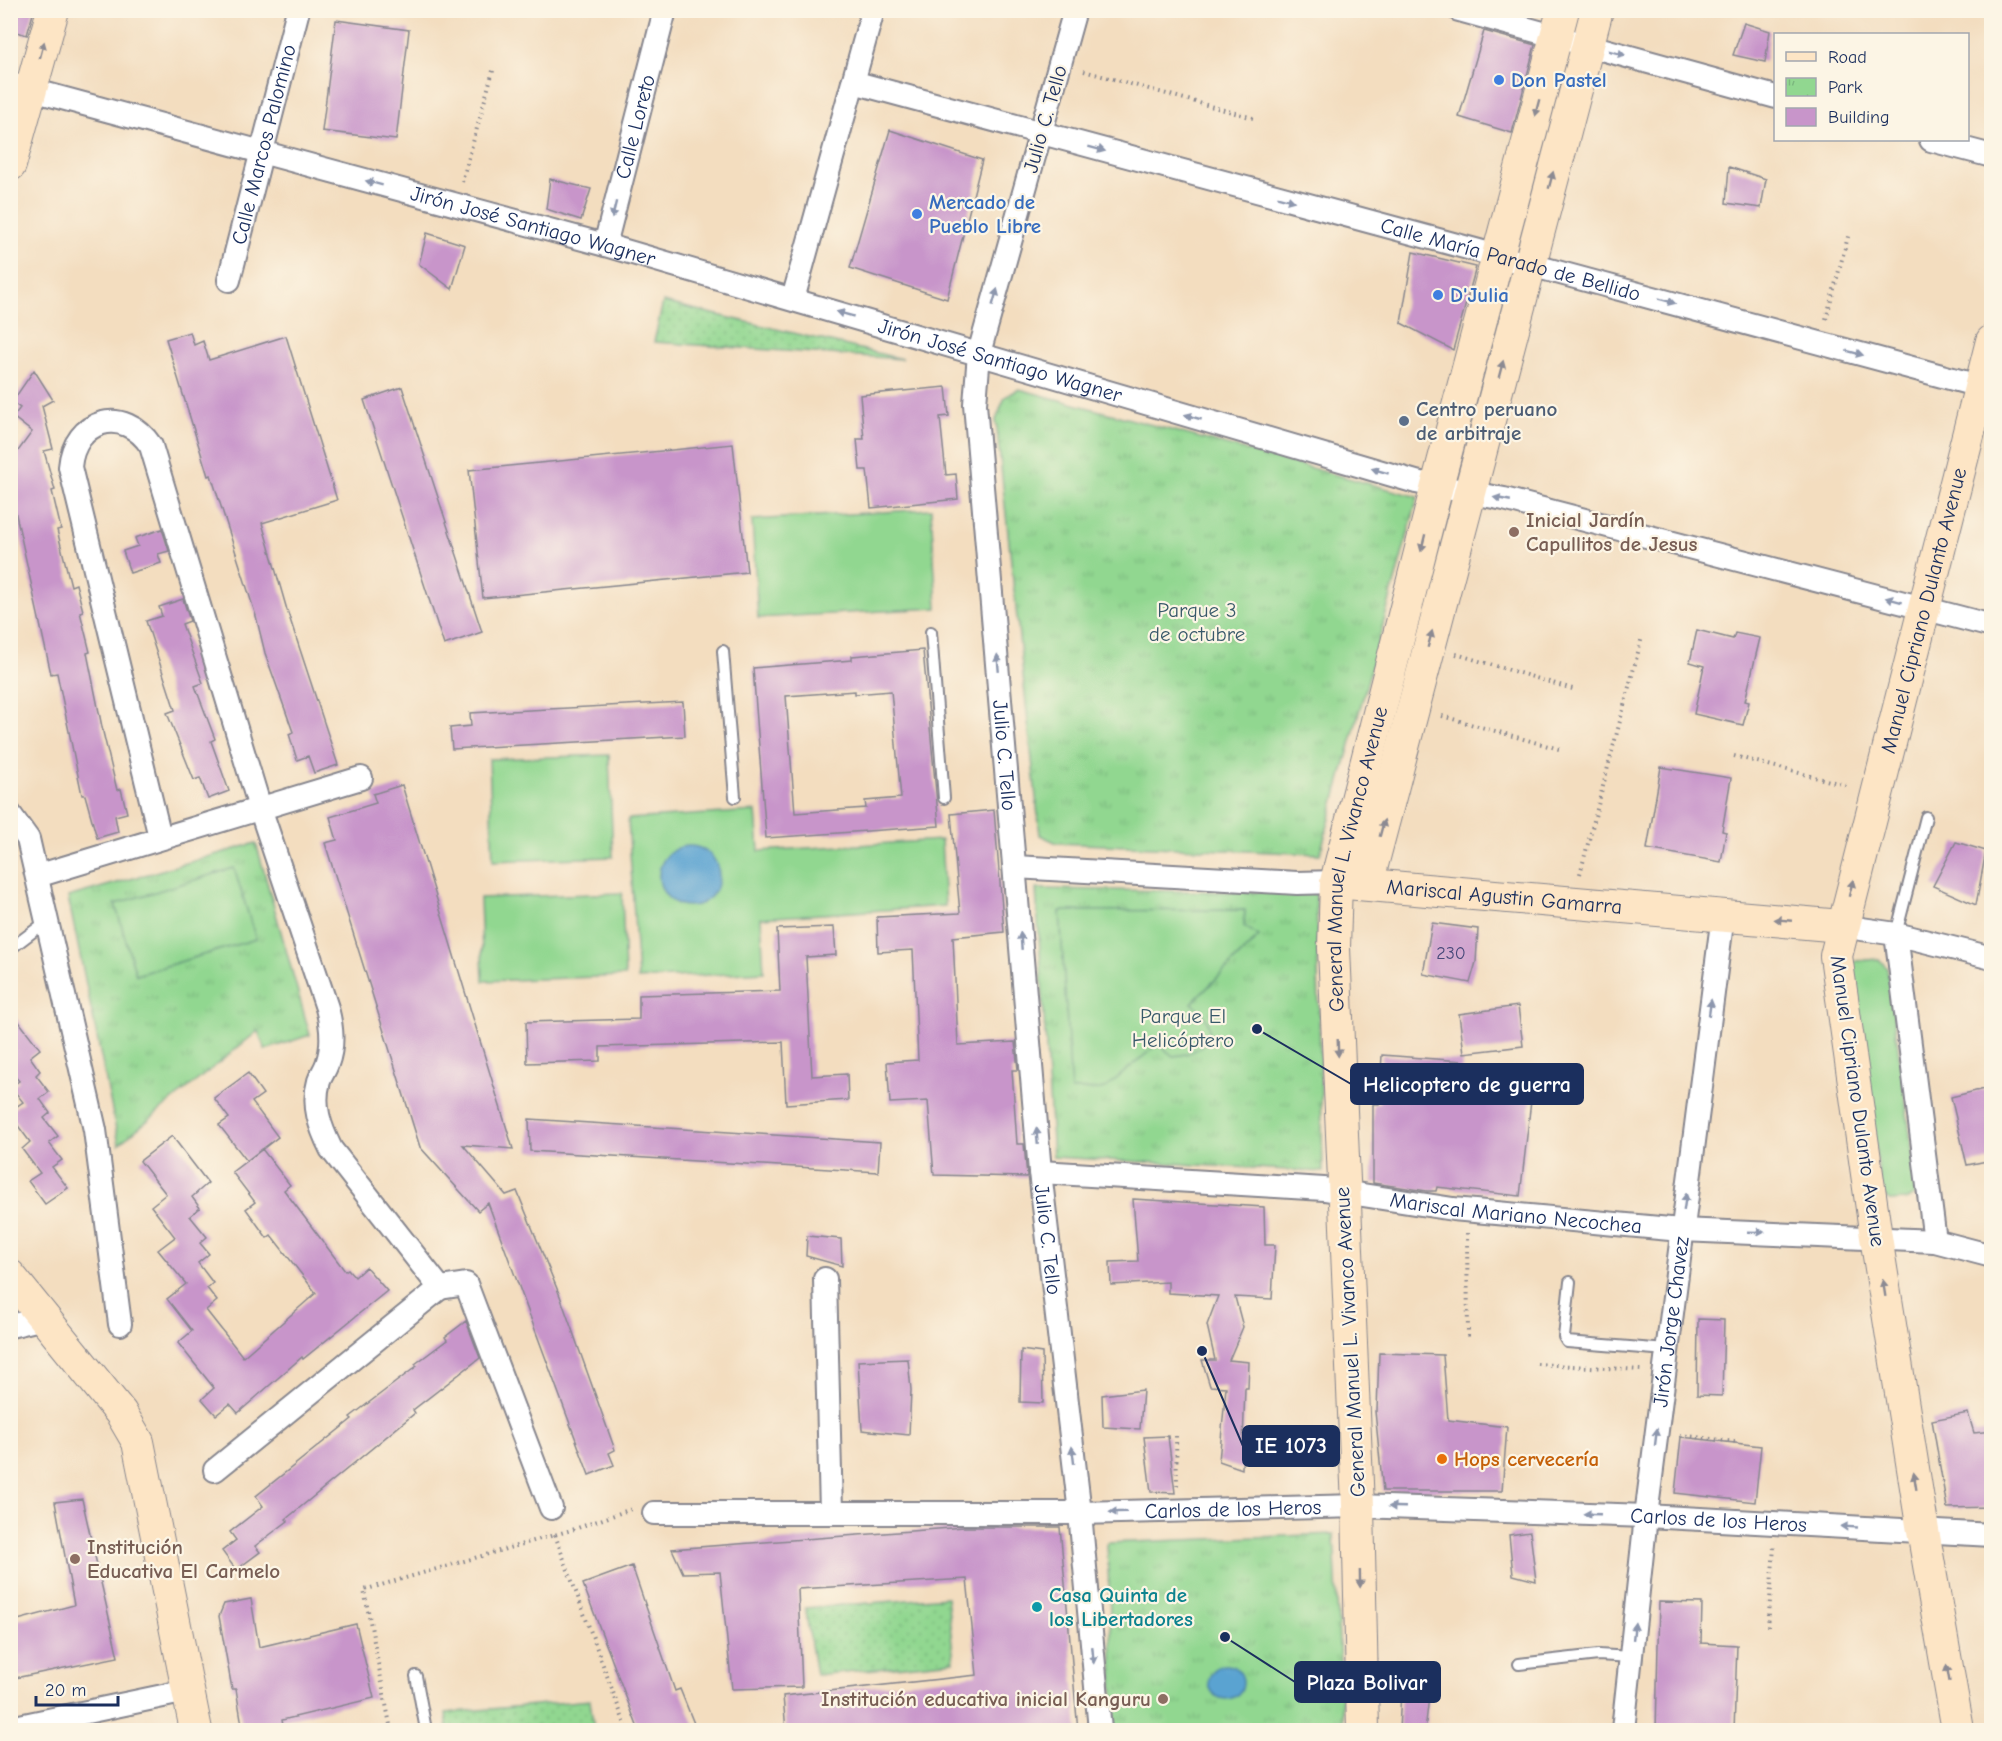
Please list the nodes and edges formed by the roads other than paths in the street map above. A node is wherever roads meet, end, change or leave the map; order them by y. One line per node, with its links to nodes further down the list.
1 (53, 10): 11 (street, one-way to 1)
2 (298, 10): 15 (street, Calle Marcos Palomino)
3 (665, 10): 18 (street, Calle Loreto, one-way to 18)
4 (873, 10): 10 (street)
5 (1075, 10): 13 (street, Julio C. Tello)
6 (1460, 10): 8 (street)
7 (1598, 10): 9 (street, General Manuel L. Vivanco Avenue)
8 (1559, 23): 9 (street); 19 (street, General Manuel L. Vivanco Avenue, one-way to 19)
9 (1589, 46): 12 (street, one-way to 12); 20 (street, General Manuel L. Vivanco Avenue, one-way to 9)
10 (853, 82): 13 (street, Calle María Parado de Bellido); 22 (street)
11 (21, 87): 15 (street, Jirón José Santiago Wagner); 17 (street)
12 (1774, 96)
13 (1041, 134): 19 (street, Calle María Parado de Bellido, one-way to 19); 24 (street, Julio C. Tello, one-way to 13)
14 (1935, 141): 16 (street)
15 (261, 153): 18 (street, Jirón José Santiago Wagner, one-way to 15); 21 (street, Calle Marcos Palomino)
16 (1992, 156)
17 (10, 165)
18 (605, 245): 22 (street, Jirón José Santiago Wagner)
19 (1498, 255): 20 (street, Calle María Parado de Bellido); 26 (street, General Manuel L. Vivanco Avenue)
20 (1529, 264): 25 (street, Calle María Parado de Bellido, one-way to 25); 27 (street, General Manuel L. Vivanco Avenue, one-way to 20)
21 (229, 280)
22 (793, 299): 24 (street, Jirón José Santiago Wagner, one-way to 22)
23 (1992, 341): 25 (street, Manuel Cipriano Dulanto Avenue)
24 (979, 353): 26 (street, Jirón José Santiago Wagner, one-way to 24); 39 (street, Julio C. Tello, one-way to 24)
25 (1979, 386): 28 (street, Manuel Cipriano Dulanto Avenue)
26 (1437, 486): 27 (street, Jirón José Santiago Wagner); 41 (street, General Manuel L. Vivanco Avenue, one-way to 41)
27 (1468, 493): 28 (street, Jirón José Santiago Wagner, one-way to 27); 41 (street, General Manuel L. Vivanco Avenue, one-way to 27)
28 (1923, 608): 29 (street, Jirón José Santiago Wagner); 44 (street, Manuel Cipriano Dulanto Avenue, one-way to 28)
29 (1992, 626)
30 (931, 632): 34 (lane)
31 (723, 651): 33 (lane)
32 (361, 778): 35 (street)
33 (735, 797)
34 (944, 798)
35 (260, 808): 38 (street); 38 (street); 57 (street)
36 (10, 814): 40 (street)
37 (1926, 817): 45 (lane)
38 (160, 837): 40 (street)
39 (1015, 867): 41 (street, Mariscal Agustin Gamarra); 48 (street, Julio C. Tello, one-way to 39)
40 (37, 876): 43 (street)
41 (1352, 883): 42 (street, Mariscal Agustin Gamarra); 49 (street, General Manuel L. Vivanco Avenue, one-way to 49)
42 (1723, 915): 44 (street, Mariscal Agustin Gamarra, one-way to 42); 50 (street, Jirón Jorge Chavez, one-way to 42)
43 (47, 921): 46 (lane); 59 (street)
44 (1841, 926): 45 (street, Mariscal Agustin Gamarra); 51 (street, Manuel Cipriano Dulanto Avenue)
45 (1896, 934): 47 (street, Mariscal Agustin Gamarra); 52 (street)
46 (10, 949)
47 (1992, 958)
48 (1040, 1172): 49 (street, Mariscal Mariano Necochea); 67 (street, Julio C. Tello, one-way to 48)
49 (1343, 1192): 50 (street, Mariscal Mariano Necochea); 63 (street, General Manuel L. Vivanco Avenue)
50 (1681, 1230): 51 (street, Mariscal Mariano Necochea, one-way to 51); 61 (street, Jirón Jorge Chavez)
51 (1876, 1237): 52 (street, Mariscal Mariano Necochea); 69 (street, Manuel Cipriano Dulanto Avenue, one-way to 51)
52 (1935, 1241): 53 (street, Mariscal Mariano Necochea)
53 (1992, 1256)
54 (10, 1276): 58 (street)
55 (825, 1279): 65 (street)
56 (1570, 1282): 61 (lane)
57 (440, 1288): 62 (street); 64 (street)
58 (44, 1318): 60 (street); 74 (street)
59 (120, 1324)
60 (10, 1326)
61 (1665, 1361): 68 (street, Jirón Jorge Chavez, one-way to 61)
62 (215, 1470)
63 (1358, 1506): 67 (street, Carlos de los Heros, one-way to 67); 68 (street, Carlos de los Heros, one-way to 63); 79 (street, General Manuel L. Vivanco Avenue, one-way to 79)
64 (551, 1508)
65 (831, 1511): 66 (street, Carlos de los Heros); 67 (street, Carlos de los Heros)
66 (660, 1513)
67 (1080, 1513): 78 (street, Julio C. Tello, one-way to 78)
68 (1646, 1516): 69 (street, Carlos de los Heros, one-way to 68); 71 (street, Jirón Jorge Chavez, one-way to 68)
69 (1923, 1531): 70 (street, Carlos de los Heros); 81 (street, Manuel Cipriano Dulanto Avenue, one-way to 69)
70 (1992, 1535)
71 (1631, 1657): 72 (lane); 80 (street, Jirón Jorge Chavez)
72 (1519, 1664)
73 (416, 1676): 77 (lane)
74 (187, 1691): 75 (street); 76 (street)
75 (10, 1728)
76 (196, 1731)
77 (426, 1731)
78 (1100, 1731)
79 (1364, 1731)
80 (1623, 1731)
81 (1958, 1731)

